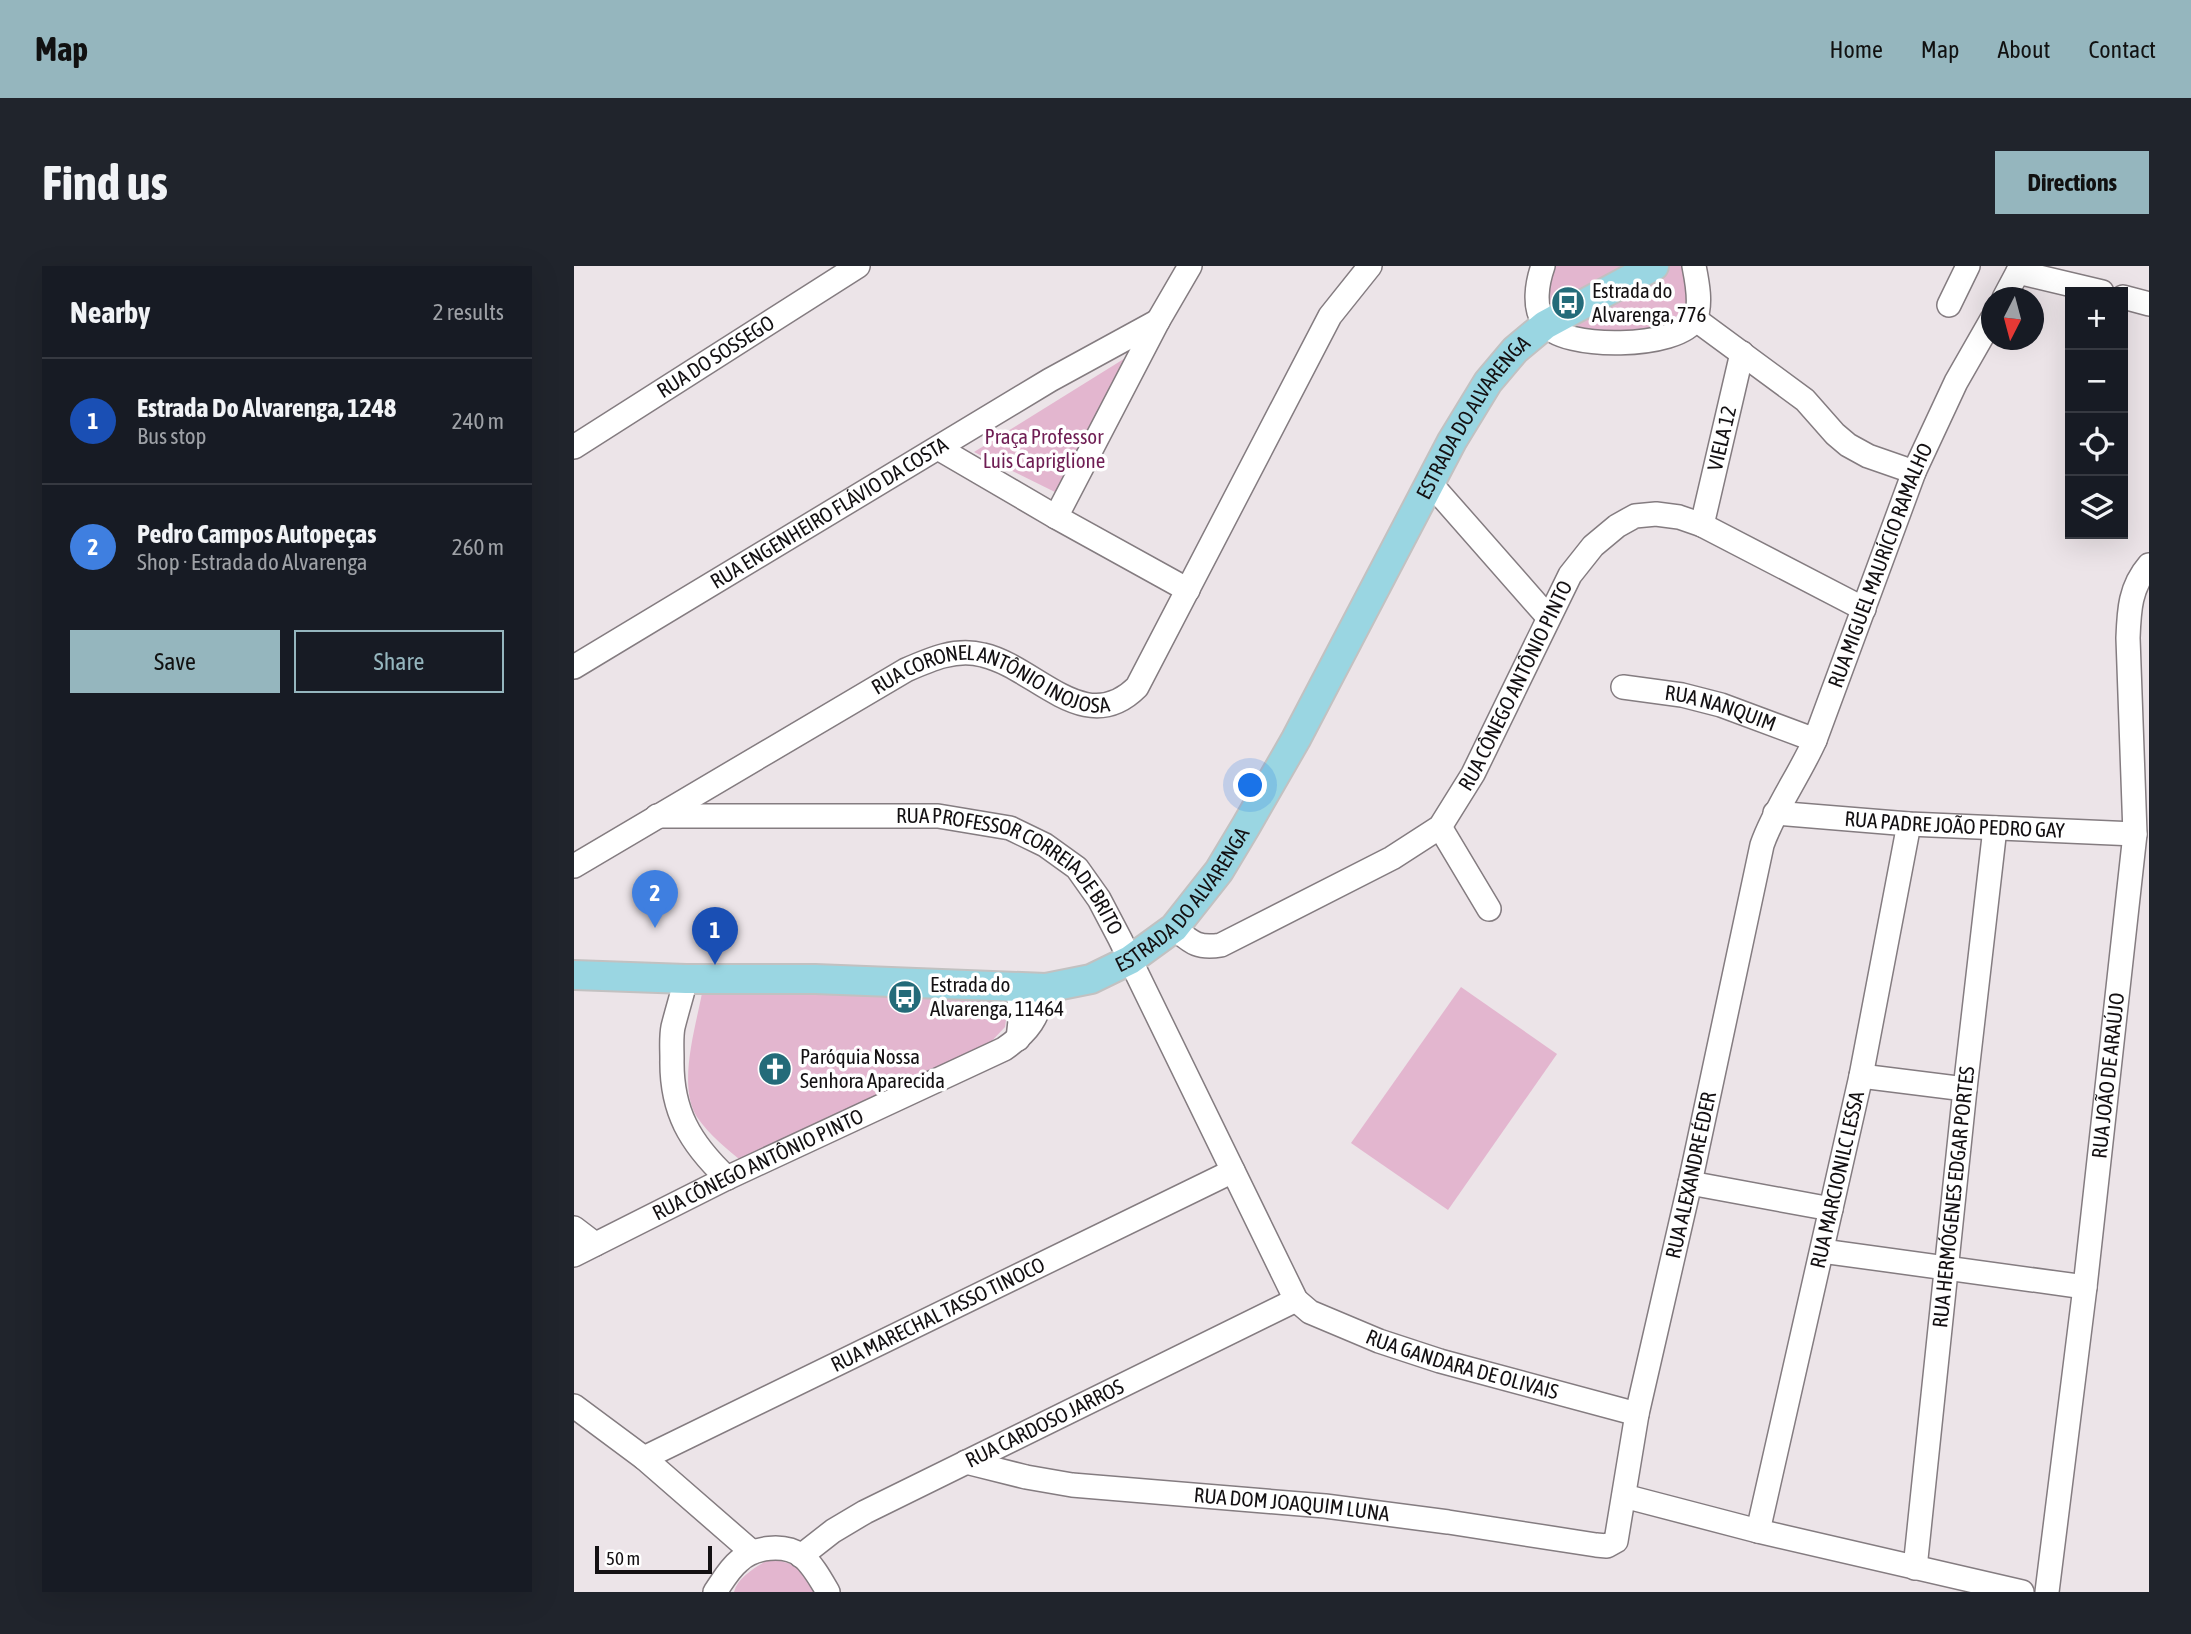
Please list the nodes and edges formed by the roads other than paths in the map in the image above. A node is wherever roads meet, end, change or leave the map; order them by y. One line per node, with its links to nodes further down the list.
1 (858, 266): 19 (street, RUA DO SOSSEGO)
2 (1189, 266): 15 (street)
3 (1370, 266): 26 (street, RUA CORONEL ANTÔNIO INOJOSA)
4 (1543, 266): 16 (street)
5 (1654, 266): 16 (main road, ESTRADA DO ALVARENGA)
6 (1694, 266): 14 (street)
7 (1968, 266): 13 (street)
8 (2020, 269): 9 (street); 10 (street)
9 (2010, 287)
10 (2084, 287)
11 (2128, 298): 12 (street)
12 (2149, 304)
13 (1949, 305)
14 (1695, 319): 16 (street); 18 (street)
15 (1158, 321): 20 (street, RUA ENGENHEIRO FLÁVIO DA COSTA); 23 (street)
16 (1545, 325): 22 (main road, ESTRADA DO ALVARENGA)
17 (1981, 338): 21 (street, RUA MIGUEL MAURÍCIO RAMALHO)
18 (1742, 353): 21 (street); 24 (street, VIELA 12)
19 (574, 447)
20 (938, 448): 23 (street); 29 (street, RUA ENGENHEIRO FLÁVIO DA COSTA)
21 (1914, 472): 27 (street, RUA MIGUEL MAURÍCIO RAMALHO)
22 (1431, 485): 28 (street); 40 (main road, ESTRADA DO ALVARENGA)
23 (1056, 517): 26 (street)
24 (1702, 525): 27 (street, RUA CÔNEGO ANTÔNIO PINTO); 28 (street, RUA CÔNEGO ANTÔNIO PINTO)
25 (2149, 565): 37 (street, RUA JOÃO DE ARAÚJO)
26 (1188, 590): 33 (street, RUA CORONEL ANTÔNIO INOJOSA)
27 (1864, 609): 31 (street, RUA MIGUEL MAURÍCIO RAMALHO)
28 (1548, 617): 35 (street, RUA CÔNEGO ANTÔNIO PINTO)
29 (574, 667)
30 (1623, 687): 31 (street, RUA NANQUIM)
31 (1815, 740): 32 (street, RUA MIGUEL MAURÍCIO RAMALHO)
32 (1775, 813): 34 (street, RUA PADRE JOÃO PEDRO GAY); 51 (street, RUA ALEXANDRE ÉDER)
33 (657, 816): 38 (street, RUA CORONEL ANTÔNIO INOJOSA); 41 (street, RUA PROFESSOR CORREIA DE BRITO)
34 (1909, 824): 36 (street, RUA PADRE JOÃO PEDRO GAY); 47 (street, RUA MARCIONILC LESSA)
35 (1440, 827): 39 (street); 40 (street, RUA CÔNEGO ANTÔNIO PINTO)
36 (1995, 828): 37 (street, RUA PADRE JOÃO PEDRO GAY); 48 (street, RUA HERMÓGENES EDGAR PORTES)
37 (2135, 834): 58 (street, RUA JOÃO DE ARAÚJO)
38 (574, 866)
39 (1489, 909)
40 (1174, 928): 41 (main road, ESTRADA DO ALVARENGA)
41 (1130, 960): 45 (main road, ESTRADA DO ALVARENGA); 49 (street, RUA PROFESSOR CORREIA DE BRITO)
42 (574, 975): 43 (main road, ESTRADA DO ALVARENGA)
43 (687, 979): 44 (main road, ESTRADA DO ALVARENGA); 50 (street)
44 (1017, 987): 45 (main road, ESTRADA DO ALVARENGA); 46 (street)
45 (1046, 988): 46 (street, RUA CÔNEGO ANTÔNIO PINTO)
46 (1018, 1039): 50 (street, RUA CÔNEGO ANTÔNIO PINTO)
47 (1861, 1076): 48 (street); 52 (street, RUA MARCIONILC LESSA)
48 (1965, 1088): 57 (street, RUA HERMÓGENES EDGAR PORTES)
49 (1233, 1171): 59 (street, RUA PROFESSOR CORREIA DE BRITO); 62 (street, RUA MARECHAL TASSO TINOCO)
50 (727, 1178): 54 (street, RUA CÔNEGO ANTÔNIO PINTO)
51 (1690, 1184): 52 (street); 61 (street, RUA ALEXANDRE ÉDER)
52 (1831, 1209): 55 (street, RUA MARCIONILC LESSA)
53 (574, 1228): 54 (street)
54 (595, 1244): 56 (street, RUA CÔNEGO ANTÔNIO PINTO)
55 (1822, 1251): 57 (street); 65 (street, RUA MARCIONILC LESSA)
56 (574, 1255)
57 (1948, 1268): 58 (street); 69 (street, RUA HERMÓGENES EDGAR PORTES)
58 (2085, 1287): 73 (street, RUA JOÃO DE ARAÚJO)
59 (1296, 1300): 61 (street, RUA GANDARA DE OLIVAIS); 63 (street, RUA CARDOSO JARROS)
60 (574, 1406): 62 (street)
61 (1637, 1414): 64 (street, RUA ALEXANDRE ÉDER)
62 (644, 1458): 67 (street)
63 (966, 1462): 66 (street, RUA DOM JOAQUIM LUNA); 68 (street, RUA CARDOSO JARROS)
64 (1623, 1496): 65 (street); 66 (street, RUA ALEXANDRE ÉDER)
65 (1758, 1531): 69 (street)
66 (1616, 1541)
67 (752, 1552): 68 (street); 70 (street)
68 (801, 1556): 71 (street)
69 (1915, 1568): 72 (street)
70 (715, 1592)
71 (828, 1592)
72 (2022, 1592)
73 (2047, 1592)

